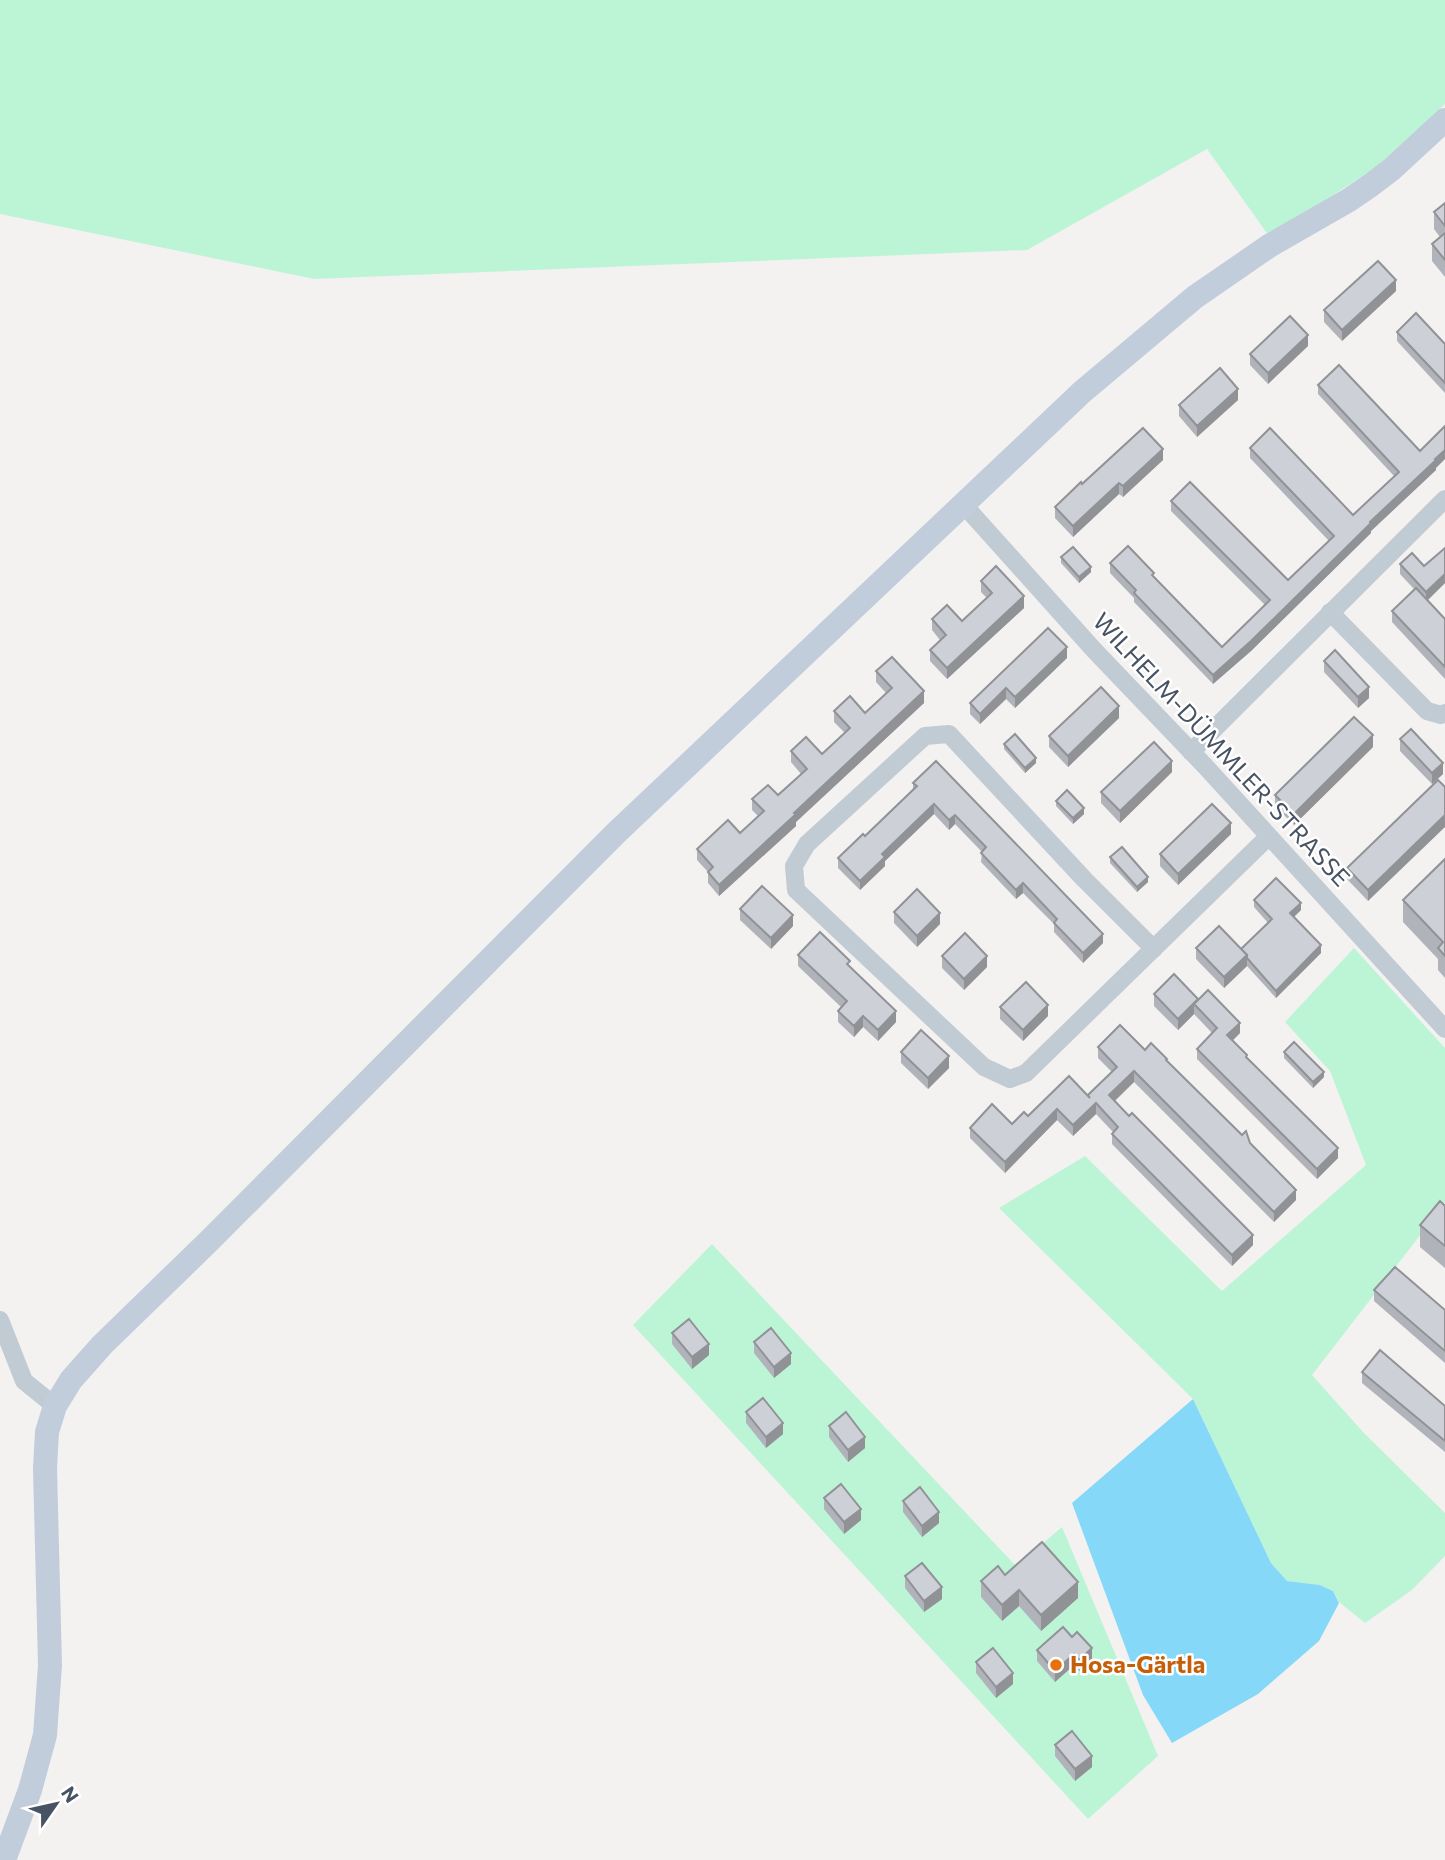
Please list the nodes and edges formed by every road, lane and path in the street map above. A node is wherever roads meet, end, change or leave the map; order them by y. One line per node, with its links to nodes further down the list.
1 (1445, 120): 3 (main road)
2 (1445, 499): 4 (street)
3 (963, 504): 6 (street, WILHELM-DÜMMLER-STRASSE); 11 (main road)
4 (1330, 612): 5 (street); 6 (street)
5 (1445, 713)
6 (1191, 752): 7 (street, WILHELM-DÜMMLER-STRASSE)
7 (1268, 837): 8 (street); 9 (street, WILHELM-DÜMMLER-STRASSE)
8 (1154, 949): 8 (street)
9 (1445, 1029)
10 (0, 1320): 11 (street)
11 (55, 1406): 12 (main road)
12 (4, 1860)

